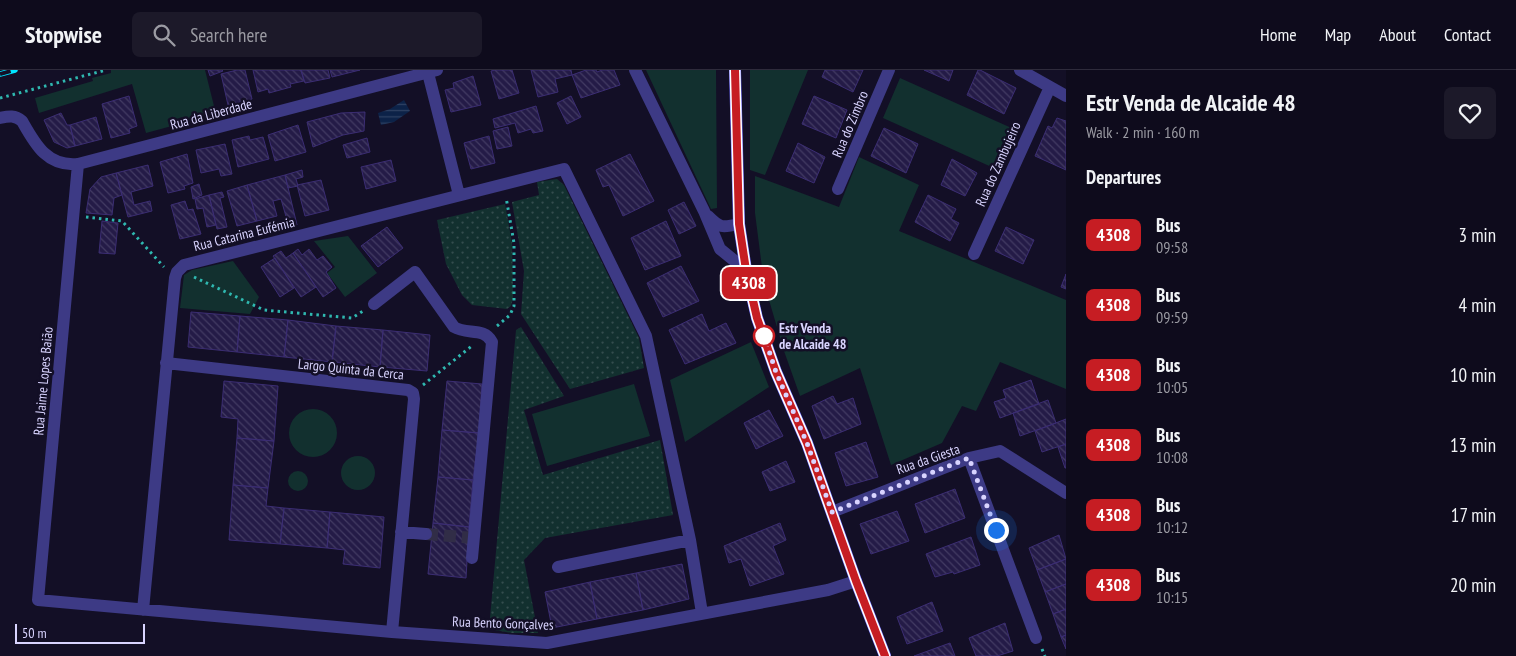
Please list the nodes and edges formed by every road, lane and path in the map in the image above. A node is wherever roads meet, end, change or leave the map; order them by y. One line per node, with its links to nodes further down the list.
1 (106, 70): 9 (path)
2 (636, 70): 15 (street)
3 (735, 70): 17 (street)
4 (889, 70): 13 (street, Rua do Zimbro)
5 (1020, 70): 7 (street)
6 (432, 71): 11 (street, Rua da Liberdade); 14 (street)
7 (1050, 87): 8 (street); 18 (street, Rua do Zambujeiro)
8 (1066, 96)
9 (1, 98)
10 (5, 117): 11 (street, Rua da Liberdade)
11 (78, 164): 16 (street, Rua Jaime Lopes Baião)
12 (504, 184): 14 (street, Rua Catarina Eufémia); 22 (path); 30 (street, Rua Catarina Eufémia)
13 (838, 189)
14 (459, 195): 20 (street, Rua Catarina Eufémia)
15 (704, 211): 17 (street); 19 (street)
16 (73, 215): 20 (path); 34 (street, Rua Jaime Lopes Baião)
17 (739, 224): 19 (street)
18 (974, 254)
19 (746, 270): 27 (street)
20 (176, 274): 21 (path); 23 (street)
21 (374, 304): 22 (street)
22 (487, 334): 24 (path); 31 (street)
23 (166, 363): 24 (street, Largo Quinta da Cerca); 35 (street)
24 (413, 393): 28 (street, Largo Quinta da Cerca)
25 (969, 458): 26 (street); 27 (street, Rua da Giesta); 38 (street, Rua da Giesta)
26 (1066, 493)
27 (832, 512): 33 (street)
28 (401, 532): 29 (street); 37 (street, Largo Quinta da Cerca)
29 (426, 534)
30 (690, 540): 32 (street); 36 (street)
31 (472, 558)
32 (558, 567)
33 (856, 581): 36 (street, Rua Bento Gonçalves); 39 (street)
34 (38, 600): 35 (street, Rua Bento Gonçalves)
35 (143, 610): 37 (street, Rua Bento Gonçalves)
36 (702, 614): 37 (street, Rua Bento Gonçalves)
37 (392, 632)
38 (1036, 638)
39 (885, 656)

